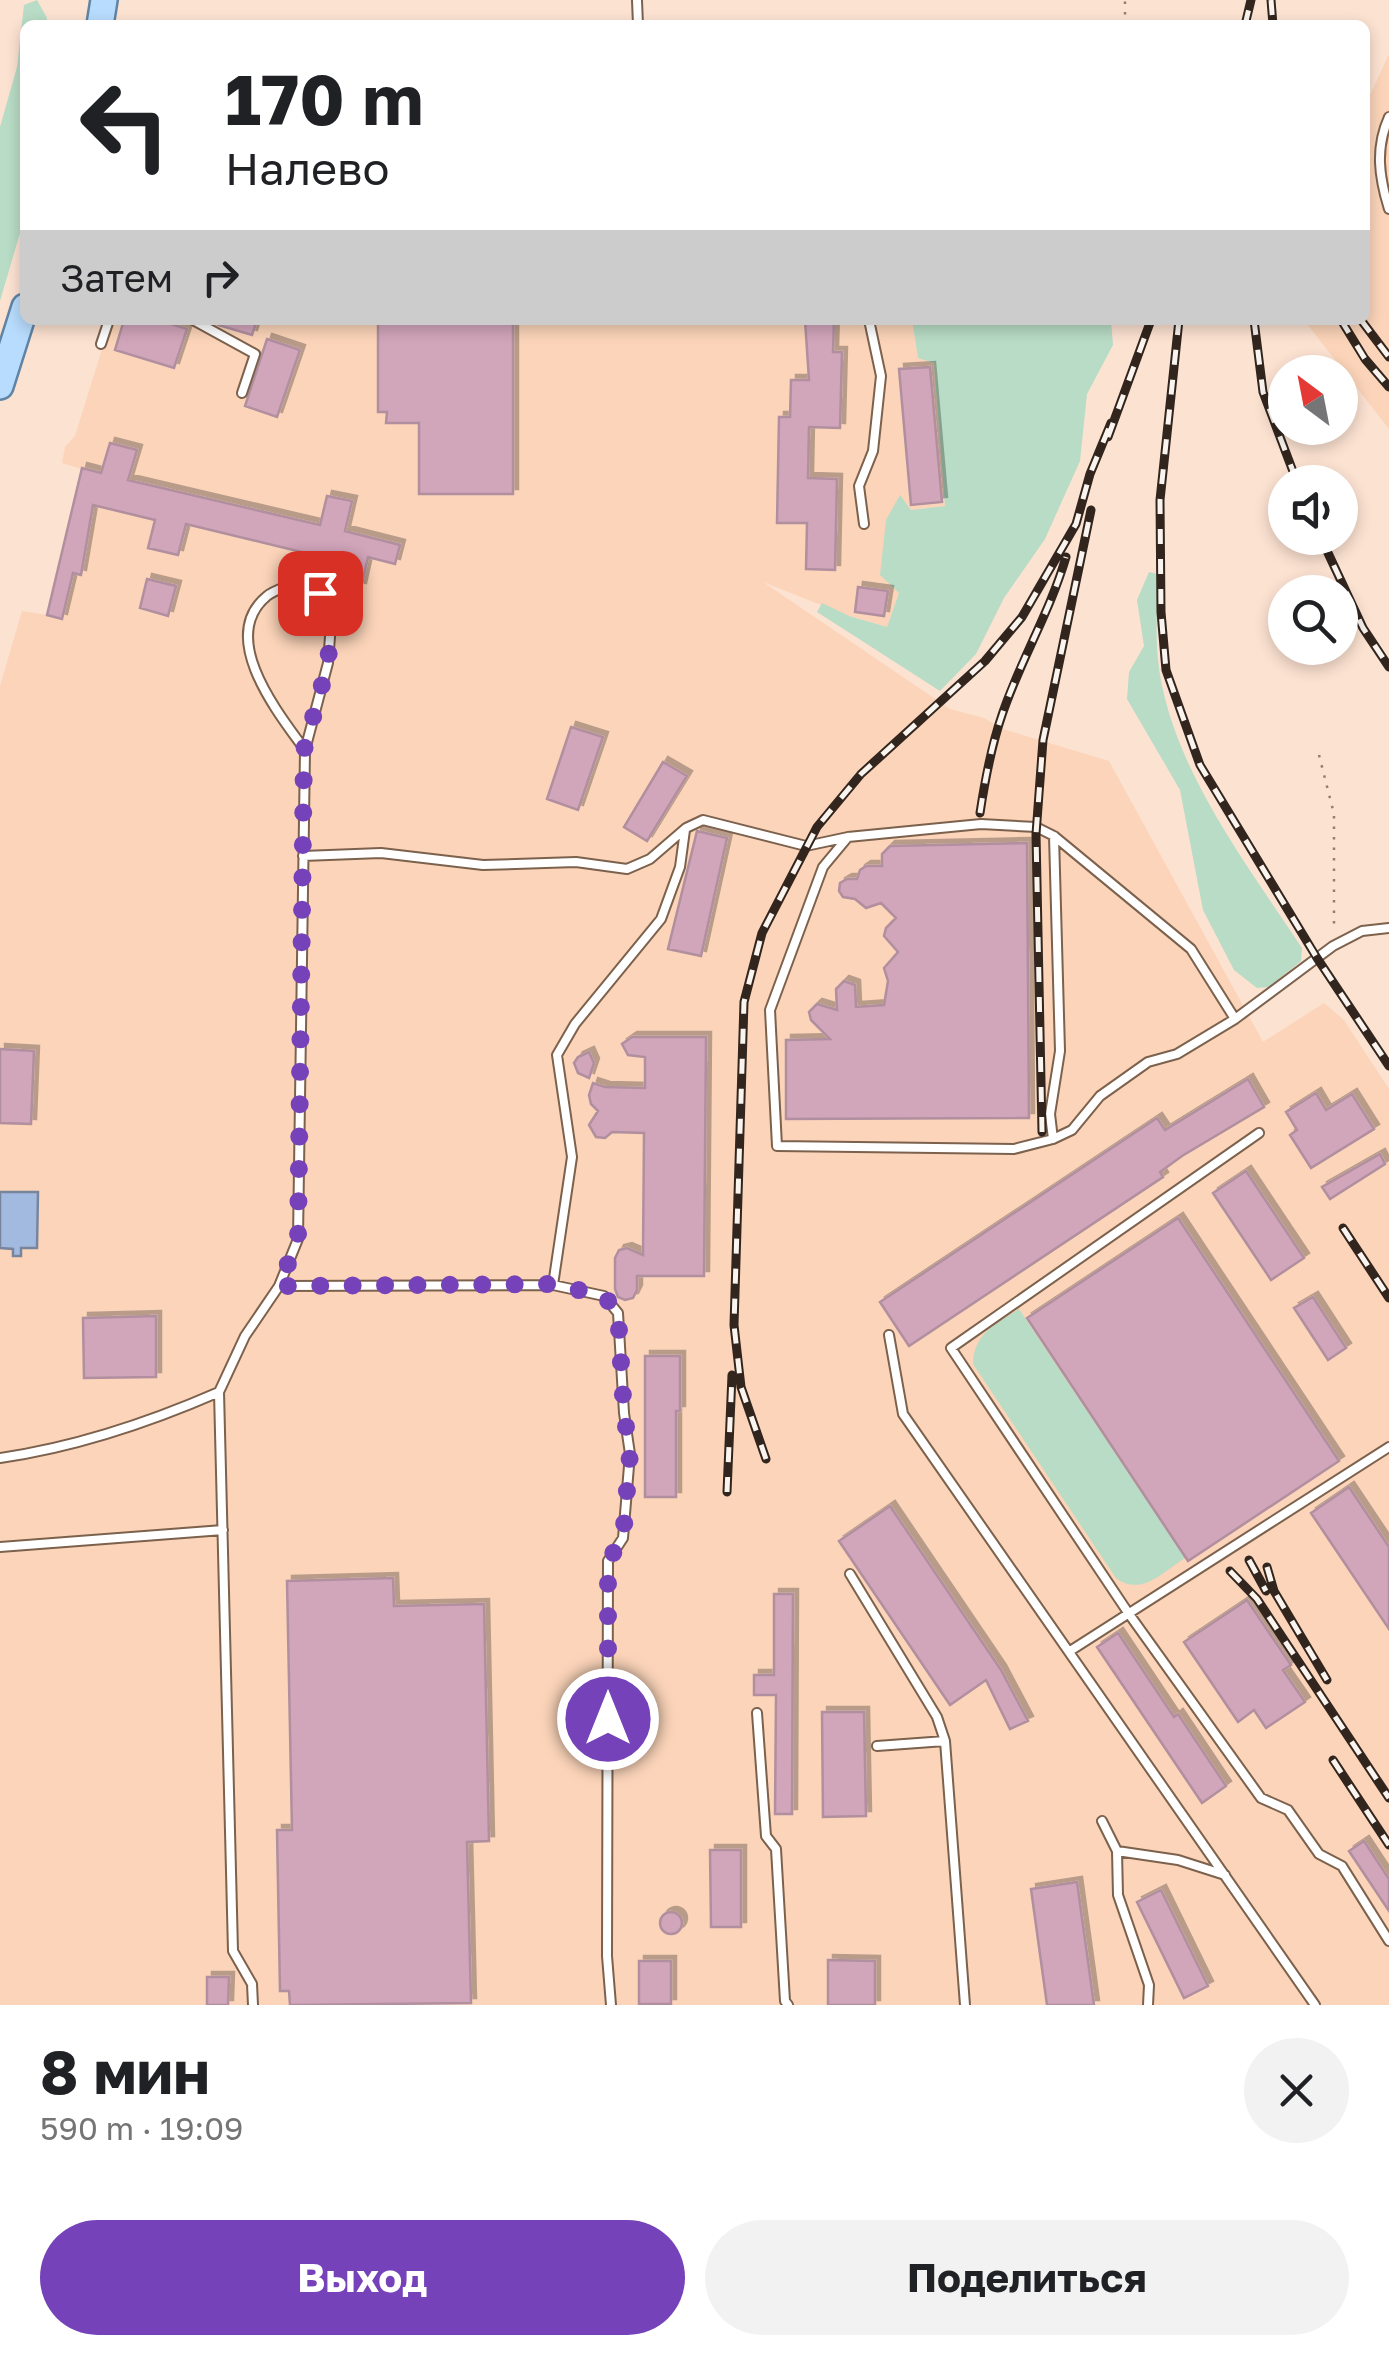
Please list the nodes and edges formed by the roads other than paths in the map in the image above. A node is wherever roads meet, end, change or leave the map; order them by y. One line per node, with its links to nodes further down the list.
1 (1389, 117): 2 (lane)
2 (1389, 209)
3 (20, 323): 8 (main road)
4 (107, 325): 7 (lane)
5 (201, 325): 9 (lane)
6 (870, 325): 10 (lane)
7 (101, 344)
8 (0, 386)
9 (242, 393)
10 (864, 524)
11 (304, 750): 11 (lane); 15 (lane)
12 (686, 828): 14 (lane); 15 (lane); 20 (lane)
13 (1054, 836): 14 (lane); 17 (lane); 19 (lane)
14 (848, 837): 19 (lane)
15 (303, 856): 21 (lane)
16 (1389, 928): 17 (lane)
17 (1235, 1019): 19 (lane)
18 (1259, 1134): 29 (lane)
19 (1053, 1139)
20 (553, 1284): 21 (lane); 39 (lane)
21 (279, 1286): 23 (lane)
22 (889, 1335): 30 (lane)
23 (220, 1392): 25 (lane); 26 (lane)
24 (1389, 1447): 29 (lane)
25 (0, 1458)
26 (223, 1530): 27 (lane); 38 (lane)
27 (0, 1547)
28 (850, 1574): 32 (lane)
29 (1129, 1614): 30 (lane); 37 (lane)
30 (1070, 1651): 36 (lane)
31 (758, 1712): 40 (lane)
32 (945, 1740): 33 (lane); 41 (lane)
33 (876, 1746)
34 (1102, 1821): 35 (lane)
35 (1116, 1851): 36 (lane); 42 (lane)
36 (1225, 1875): 43 (lane)
37 (1389, 1941)
38 (253, 2005)
39 (610, 2005)
40 (788, 2005)
41 (965, 2005)
42 (1148, 2005)
43 (1315, 2005)

